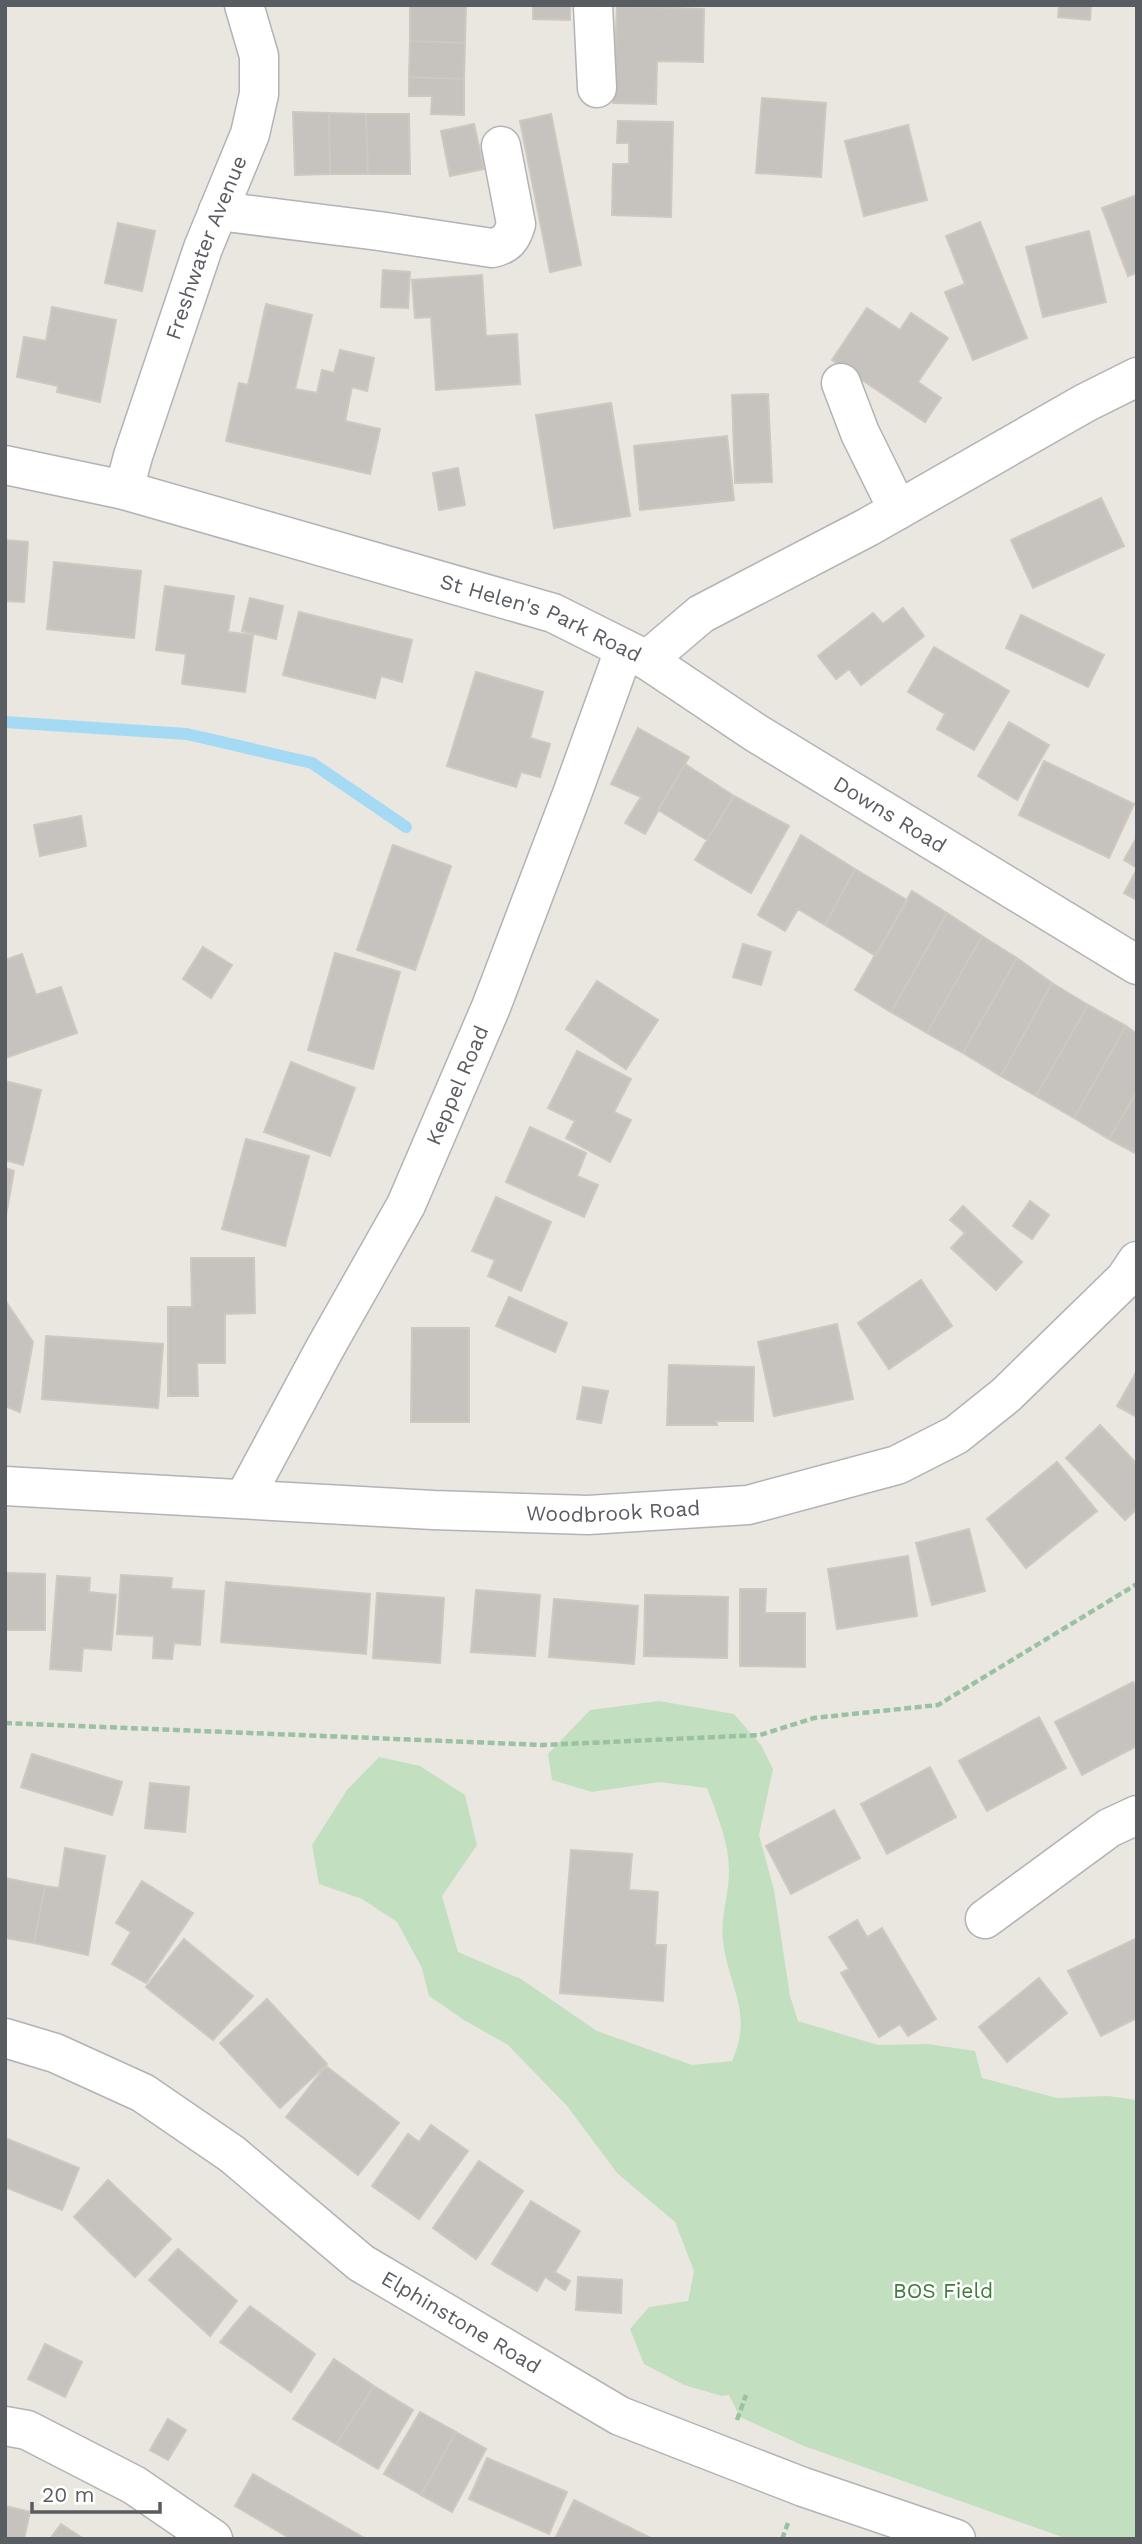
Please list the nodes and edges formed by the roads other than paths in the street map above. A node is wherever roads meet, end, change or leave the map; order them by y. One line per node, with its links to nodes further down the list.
1 (244, 5): 5 (street, Freshwater Avenue)
2 (593, 5): 3 (street)
3 (597, 88)
4 (501, 146): 5 (street)
5 (218, 211): 9 (street, Freshwater Avenue)
6 (1137, 377): 10 (street, St Helen's Park Road)
7 (841, 383): 10 (street)
8 (5, 465): 9 (street, St Helen's Park Road)
9 (124, 490): 11 (street, St Helen's Park Road)
10 (898, 510): 11 (street, St Helen's Park Road)
11 (635, 655): 12 (street, Downs Road); 15 (street, Keppel Road)
12 (1137, 965)
13 (1137, 1261): 15 (street, Woodbrook Road)
14 (5, 1486): 15 (street, Woodbrook Road)
15 (244, 1499)
16 (1137, 1815): 17 (street)
17 (985, 1919)
18 (5, 2038): 21 (street, Elphinstone Road)
19 (5, 2426): 20 (street)
20 (213, 2539)
21 (956, 2539)

